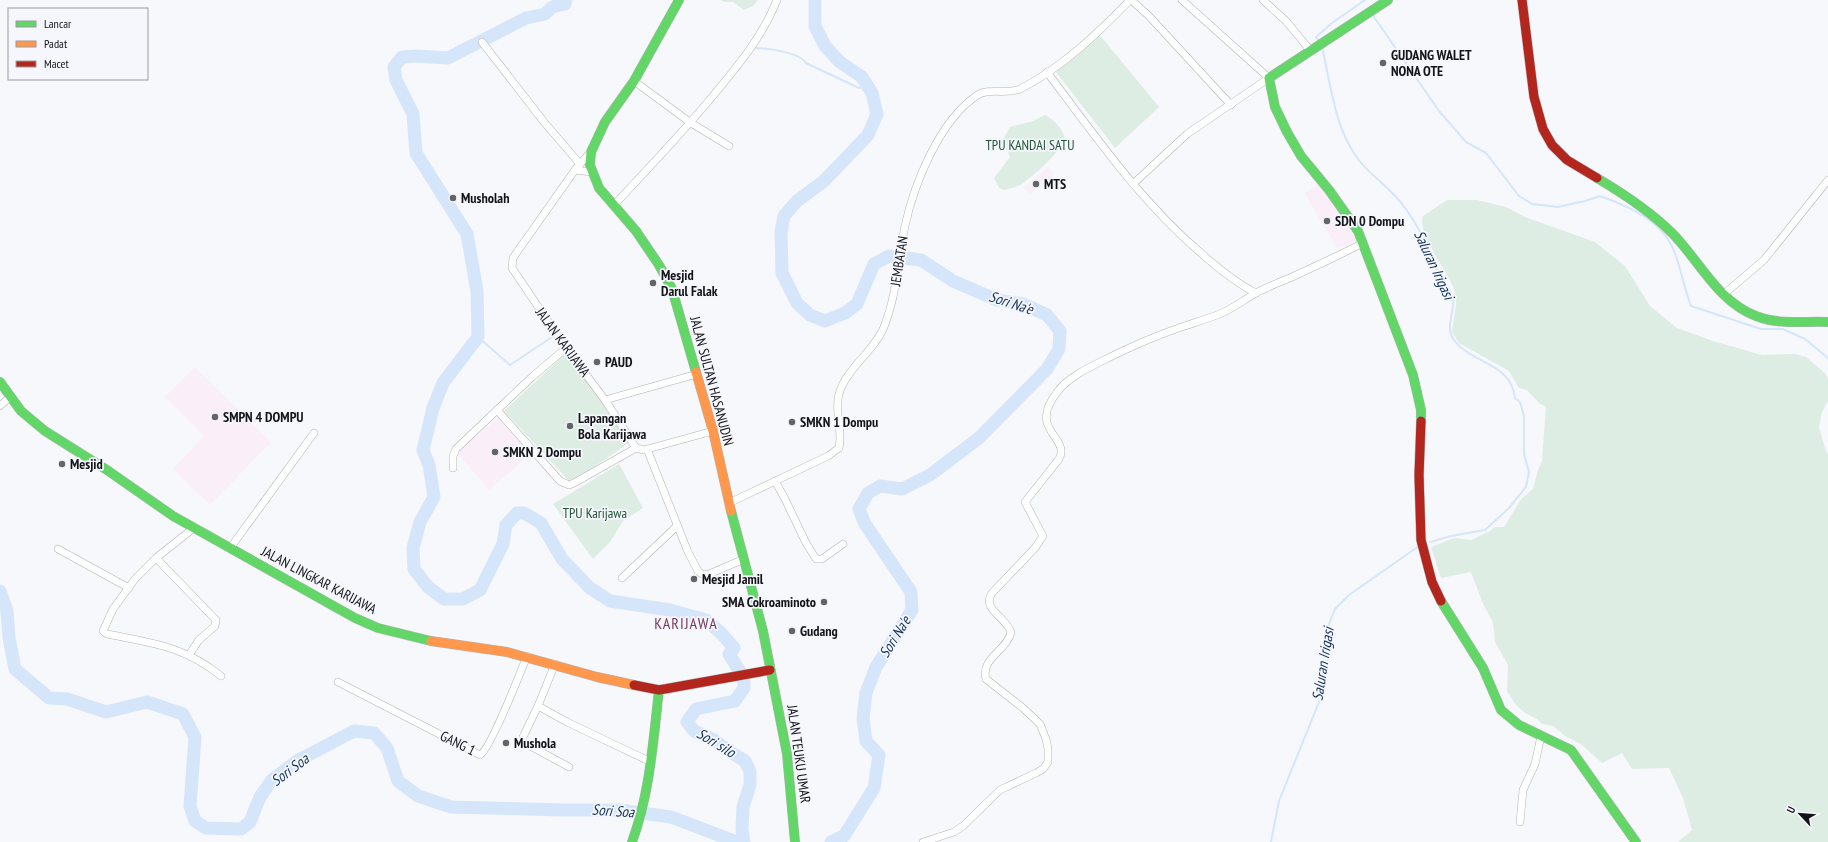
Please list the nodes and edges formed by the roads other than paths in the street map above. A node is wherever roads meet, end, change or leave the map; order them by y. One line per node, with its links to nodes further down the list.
1 (679, 0): 12 (main road, JALAN SULTAN HASANUDIN)
2 (778, 0): 14 (street)
3 (1130, 0): 10 (street, JEMBATAN); 13 (street)
4 (1182, 0): 11 (street)
5 (1263, 0): 9 (street)
6 (1388, 0): 9 (main road)
7 (1522, 0): 24 (main road)
8 (482, 42): 17 (street)
9 (1310, 50): 11 (main road)
10 (1047, 72): 20 (street); 38 (street, JEMBATAN)
11 (1269, 78): 13 (street); 22 (main road)
12 (634, 81): 14 (street); 16 (main road, JALAN SULTAN HASANUDIN)
13 (1231, 105): 20 (street)
14 (691, 123): 15 (street); 21 (street)
15 (729, 146)
16 (591, 152): 17 (street); 18 (main road, JALAN SULTAN HASANUDIN)
17 (578, 167): 18 (street); 26 (street, JALAN KARIJAWA)
18 (592, 172): 21 (main road, JALAN SULTAN HASANUDIN)
19 (1828, 180): 24 (street)
20 (1134, 184): 23 (street)
21 (613, 206): 27 (main road, JALAN SULTAN HASANUDIN)
22 (1363, 243): 23 (street); 57 (main road)
23 (1256, 293): 63 (street)
24 (1724, 294): 25 (main road)
25 (1828, 322)
26 (566, 348): 30 (street, JALAN KARIJAWA); 32 (street)
27 (697, 374): 30 (street); 33 (main road, JALAN SULTAN HASANUDIN)
28 (0, 382): 29 (main road, JALAN LINGKAR KARIJAWA)
29 (10, 397): 31 (street); 41 (main road, JALAN LINGKAR KARIJAWA)
30 (605, 400): 35 (street, JALAN KARIJAWA)
31 (0, 406)
32 (497, 410): 35 (street); 37 (street)
33 (713, 431): 36 (street); 39 (main road, JALAN SULTAN HASANUDIN)
34 (314, 433): 43 (street)
35 (636, 448): 36 (street)
36 (647, 449): 40 (street)
37 (453, 468)
38 (775, 480): 39 (street); 42 (street)
39 (729, 503): 46 (main road, JALAN SULTAN HASANUDIN)
40 (677, 526): 46 (street); 47 (street)
41 (195, 527): 43 (main road, JALAN LINGKAR KARIJAWA); 45 (street)
42 (843, 544)
43 (231, 547): 50 (main road, JALAN LINGKAR KARIJAWA)
44 (58, 549): 48 (street)
45 (156, 558): 48 (street); 49 (street)
46 (744, 559): 52 (main road, JALAN SULTAN HASANUDIN)
47 (622, 578)
48 (129, 588): 49 (street)
49 (189, 655): 53 (street)
50 (528, 656): 51 (main road, JALAN LINGKAR KARIJAWA); 54 (street, GANG 1)
51 (556, 664): 55 (main road, JALAN LINGKAR KARIJAWA); 56 (street)
52 (770, 670): 55 (main road, JALAN LINGKAR KARIJAWA); 62 (main road, JALAN TEUKU UMAR)
53 (221, 676)
54 (338, 682)
55 (659, 690): 58 (main road)
56 (538, 706): 58 (street); 59 (street)
57 (1541, 736): 60 (street); 64 (main road)
58 (651, 762): 61 (main road)
59 (569, 768)
60 (1520, 822)
61 (632, 842)
62 (795, 842)
63 (924, 842)
64 (1636, 842)

